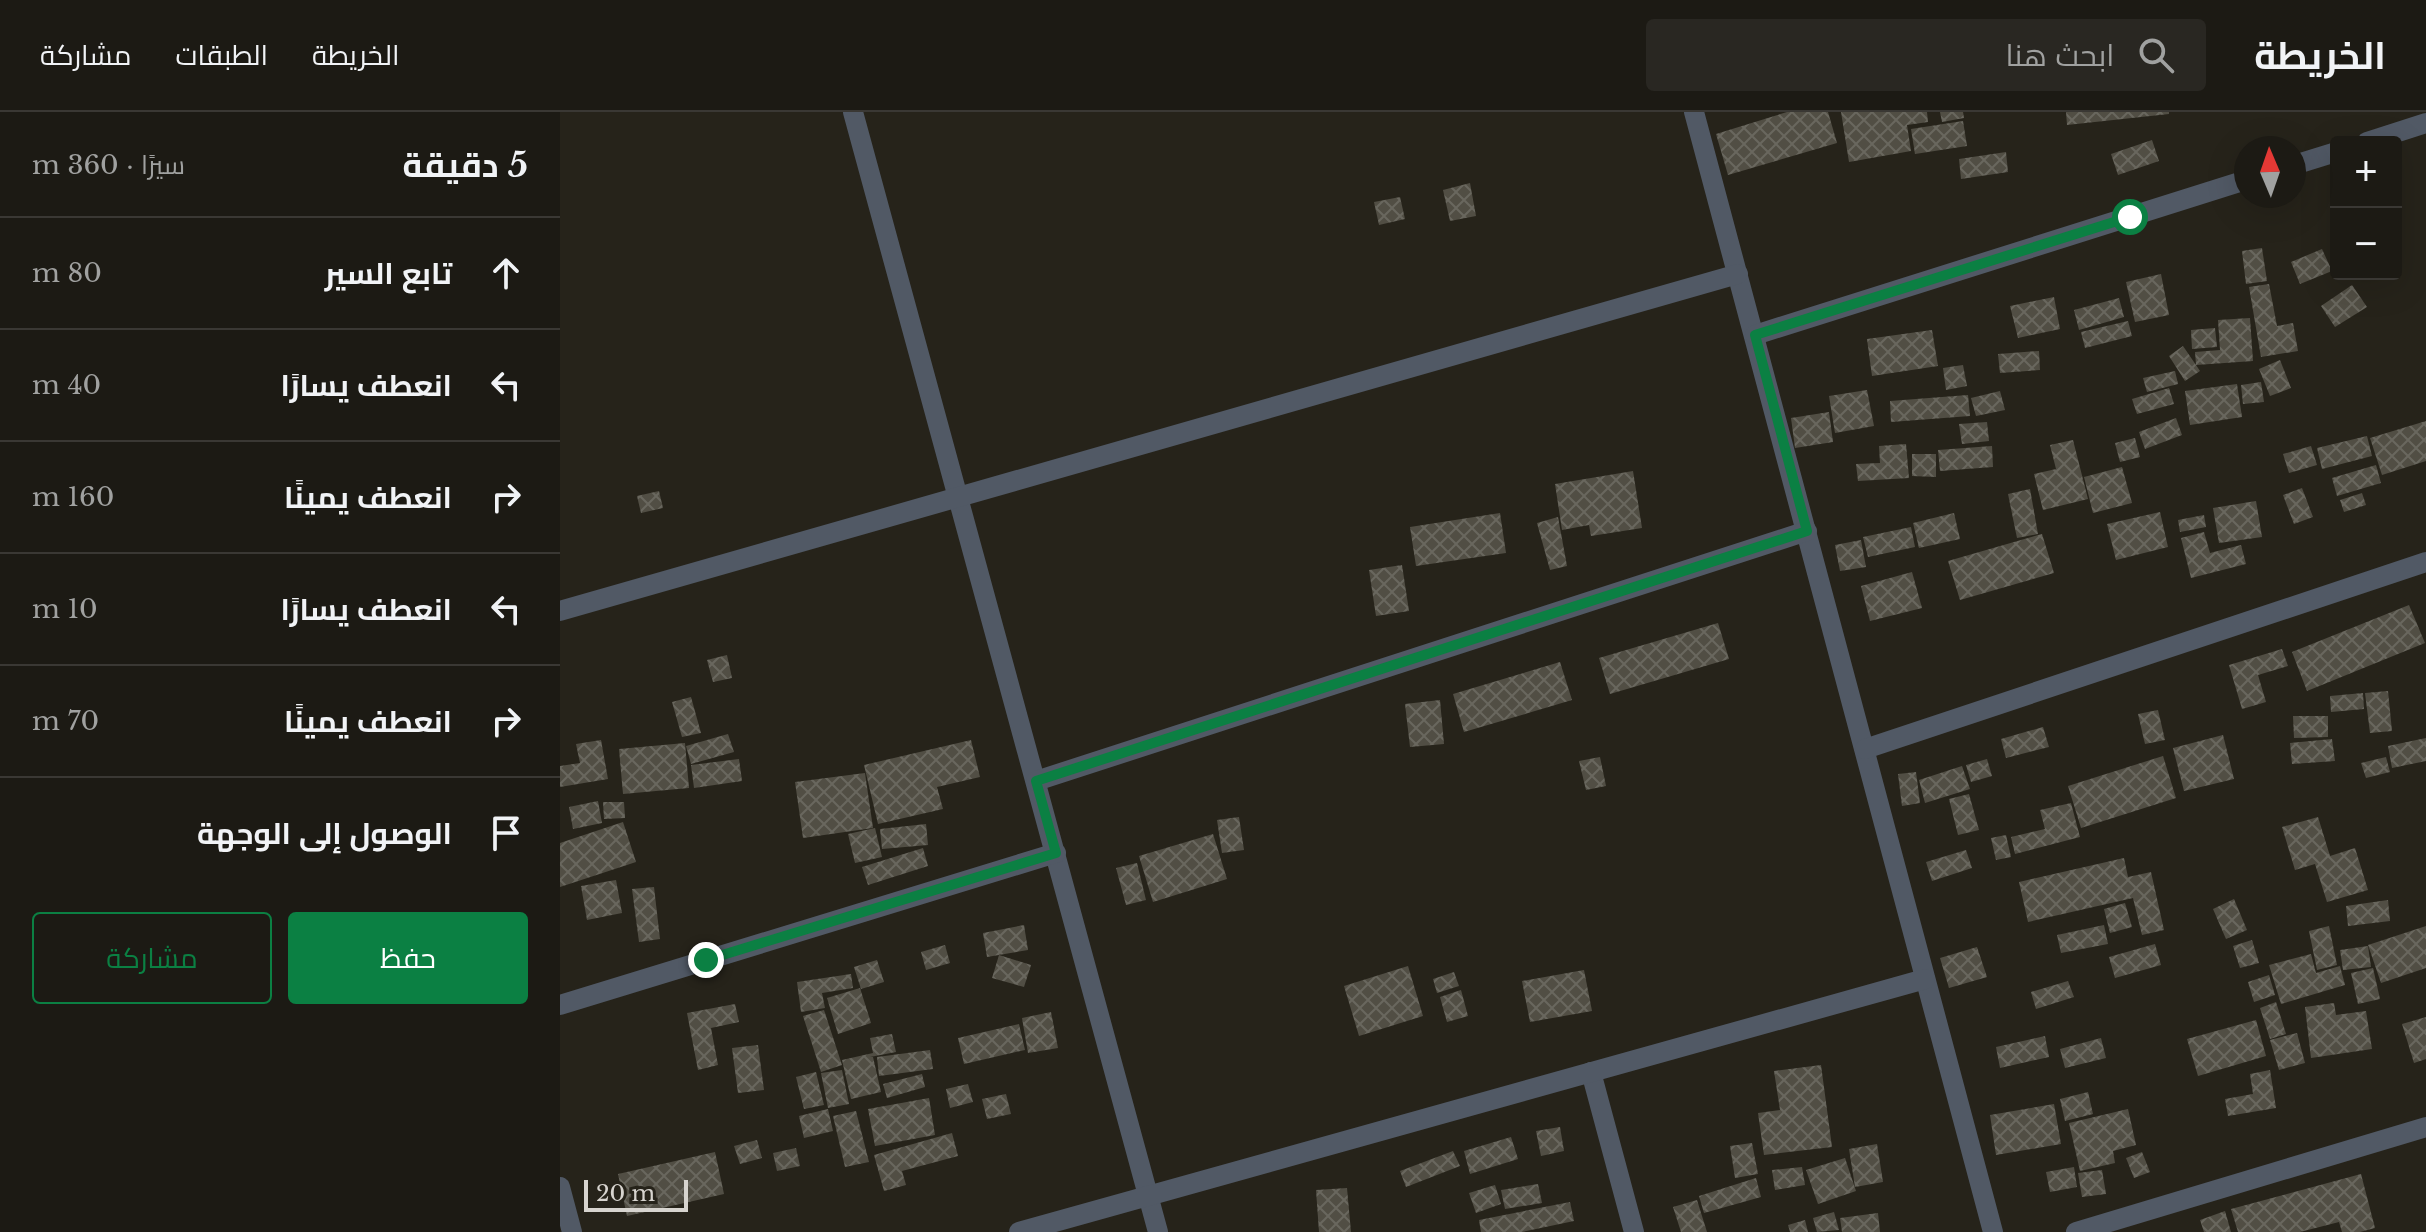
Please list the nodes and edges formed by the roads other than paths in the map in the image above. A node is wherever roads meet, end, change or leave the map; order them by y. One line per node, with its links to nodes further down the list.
1 (853, 112): 10 (street)
2 (1694, 112): 8 (street)
3 (2426, 123): 4 (street)
4 (2386, 136)
5 (2330, 154): 6 (street)
6 (2306, 161)
7 (2234, 184): 9 (street)
8 (1738, 274): 9 (street); 10 (street)
9 (1755, 335): 11 (street)
10 (959, 496): 13 (street); 15 (street)
11 (1807, 531): 14 (street); 15 (street)
12 (2426, 562): 14 (street)
13 (560, 611)
14 (1865, 749): 17 (street)
15 (1036, 781): 16 (street)
16 (1056, 853): 18 (street); 22 (street)
17 (1925, 979): 19 (street); 27 (street)
18 (560, 1005)
19 (1591, 1072): 22 (street); 26 (street)
20 (2426, 1127): 28 (street)
21 (560, 1187): 23 (street)
22 (1148, 1196): 24 (street); 25 (street)
23 (572, 1232)
24 (1019, 1232)
25 (1158, 1232)
26 (1634, 1232)
27 (1993, 1232)
28 (2076, 1232)

